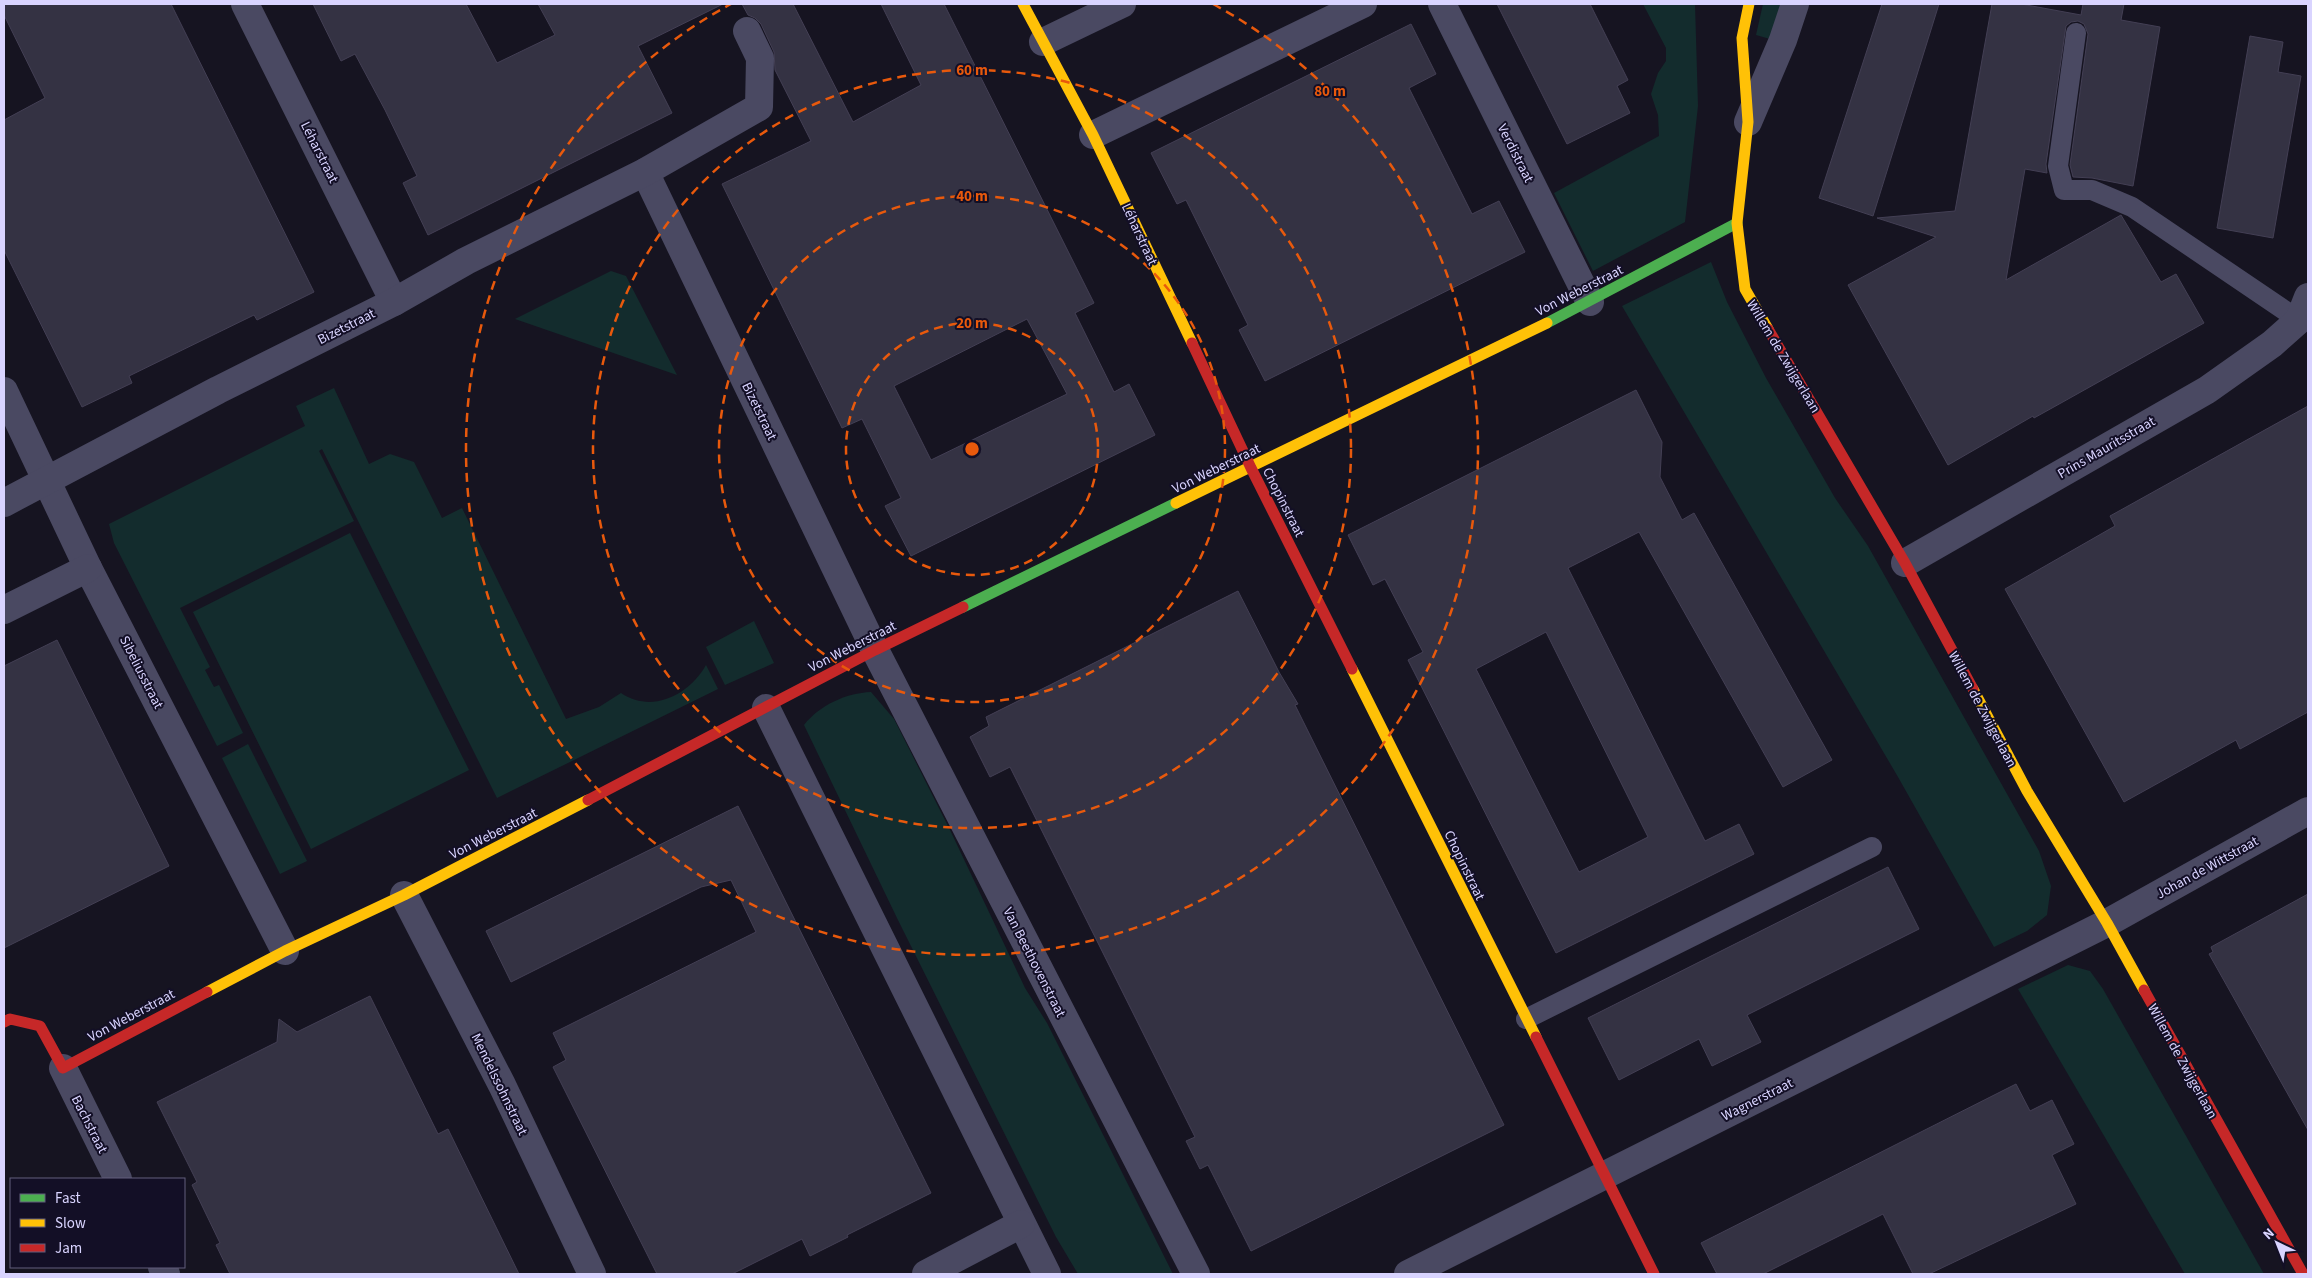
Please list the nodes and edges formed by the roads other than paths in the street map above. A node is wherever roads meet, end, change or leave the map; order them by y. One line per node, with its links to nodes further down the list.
1 (245, 4): 15 (street, Léharstraat)
2 (1023, 4): 10 (street, Léharstraat)
3 (1122, 4): 10 (street)
4 (1363, 4): 12 (street)
5 (1442, 4): 16 (street, Verdistraat)
6 (1749, 4): 11 (street, Willem de Zwijgerlaan)
7 (1795, 4): 11 (street, Willem de Zwijgerlaan)
8 (747, 31): 13 (street, Bizetstraat)
9 (2076, 33): 17 (lane, Prins Mauritsstraat)
10 (1043, 42): 12 (street, Léharstraat)
11 (1748, 122): 14 (street, Willem de Zwijgerlaan)
12 (1093, 135): 19 (street, Léharstraat)
13 (645, 172): 15 (street, Bizetstraat); 25 (street, Bizetstraat)
14 (1737, 223): 16 (street, Von Weberstraat); 22 (street, Willem de Zwijgerlaan)
15 (394, 302): 20 (street, Bizetstraat)
16 (1590, 302): 19 (street, Von Weberstraat)
17 (2304, 308): 22 (street, Prins Mauritsstraat)
18 (4, 391): 20 (street, Sibeliusstraat)
19 (1250, 468): 25 (street, Von Weberstraat); 32 (street, Chopinstraat)
20 (47, 481): 21 (street, Bizetstraat); 23 (street, Sibeliusstraat)
21 (4, 503)
22 (1905, 563): 30 (street, Willem de Zwijgerlaan)
23 (88, 568): 24 (street); 31 (street, Sibeliusstraat)
24 (4, 610)
25 (875, 650): 26 (street, Von Weberstraat); 42 (street, Van Beethovenstraat)
26 (766, 708): 29 (street, Von Weberstraat); 37 (street)
27 (2308, 811): 30 (street, Johan de Wittstraat)
28 (1872, 847): 32 (lane)
29 (404, 895): 31 (street, Von Weberstraat); 39 (street, Mendelssohnstraat)
30 (2106, 923): 35 (street, Wagnerstraat); 38 (street, Willem de Zwijgerlaan)
31 (285, 951): 34 (street, Von Weberstraat)
32 (1526, 1020): 35 (street, Chopinstraat)
33 (4, 1022): 34 (street)
34 (62, 1068): 36 (street, Bachstraat)
35 (1604, 1176): 43 (street, Wagnerstraat); 44 (street, Chopinstraat)
36 (117, 1178)
37 (1021, 1224): 40 (street); 41 (street)
38 (2305, 1272)
39 (592, 1274)
40 (926, 1274)
41 (1047, 1274)
42 (1196, 1274)
43 (1408, 1274)
44 (1654, 1274)

